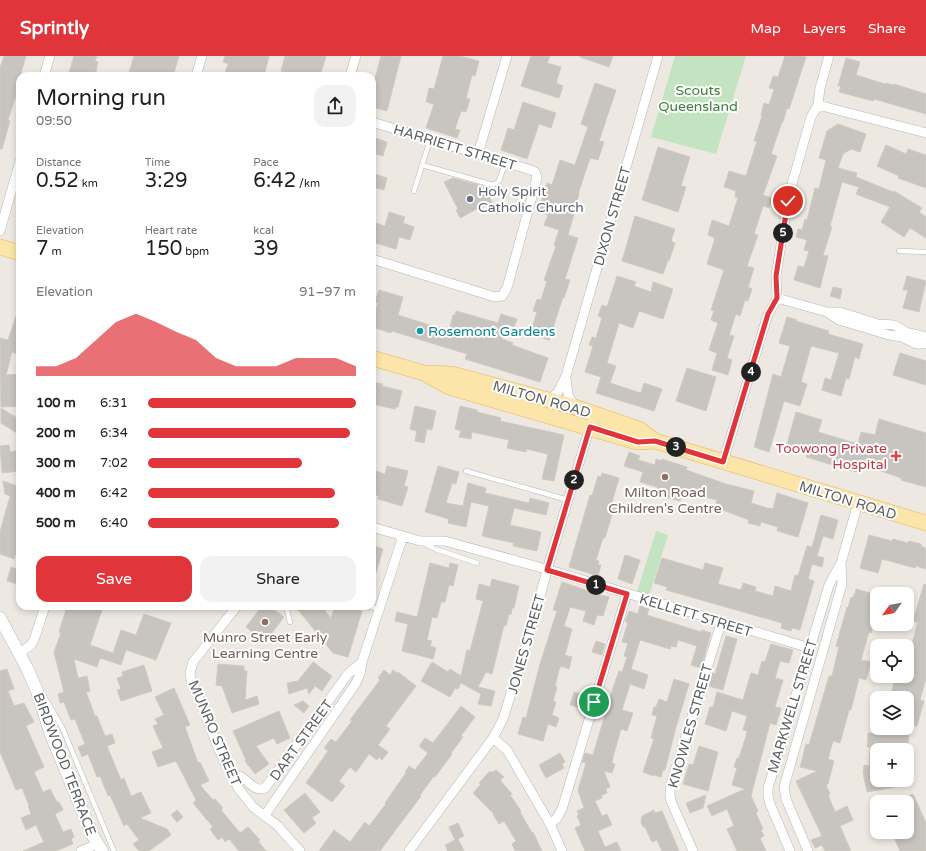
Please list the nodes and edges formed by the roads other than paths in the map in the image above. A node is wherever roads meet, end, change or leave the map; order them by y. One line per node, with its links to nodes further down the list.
1 (50, 56): 7 (street)
2 (202, 56): 8 (street)
3 (356, 56): 9 (street)
4 (507, 56): 14 (street)
5 (658, 56): 31 (street, DIXON STREET)
6 (829, 56): 10 (street)
7 (45, 72)
8 (197, 72)
9 (351, 72)
10 (818, 105): 12 (street); 25 (street)
11 (376, 123): 13 (street, HARRIETT STREET)
12 (926, 133)
13 (430, 140): 14 (street, HARRIETT STREET); 16 (lane)
14 (478, 154): 15 (street, HARRIETT STREET)
15 (505, 162): 16 (lane); 24 (street, HARRIETT STREET)
16 (422, 165): 18 (lane)
17 (16, 175): 19 (street)
18 (414, 191)
19 (0, 231)
20 (0, 247): 22 (main road)
21 (900, 251): 23 (lane)
22 (16, 252)
23 (926, 252)
24 (376, 260)
25 (777, 298): 26 (street); 35 (street)
26 (875, 326): 27 (street); 28 (street)
27 (926, 337)
28 (926, 344)
29 (376, 359): 30 (main road, MILTON ROAD)
30 (424, 373): 32 (main road, MILTON ROAD); 34 (main road, MILTON ROAD)
31 (566, 376): 32 (street, DIXON STREET); 33 (street, DIXON STREET)
32 (549, 400): 33 (main road, MILTON ROAD)
33 (575, 407): 34 (main road, MILTON ROAD)
34 (592, 420): 35 (main road, MILTON ROAD); 37 (street, JONES STREET)
35 (723, 462): 38 (main road, MILTON ROAD)
36 (466, 471): 37 (lane)
37 (568, 500): 45 (street, JONES STREET)
38 (858, 503): 39 (main road, MILTON ROAD); 44 (street, MARKWELL STREET)
39 (926, 523)
40 (376, 528): 41 (street, KELLETT STREET)
41 (403, 536): 42 (street, KELLETT STREET); 48 (street, DART STREET)
42 (420, 541): 43 (lane, KELLETT STREET); 45 (street, KELLETT STREET)
43 (477, 563)
44 (842, 563): 55 (street, MARKWELL STREET); 71 (street, MARKWELL STREET)
45 (547, 570): 46 (street, KELLETT STREET); 59 (street, JONES STREET)
46 (627, 594): 54 (street, KELLETT STREET); 62 (street)
47 (376, 608): 48 (lane)
48 (379, 609): 57 (street, DART STREET)
49 (44, 610): 56 (street)
50 (234, 610): 60 (street, MUNRO STREET)
51 (287, 610): 53 (lane)
52 (0, 618): 56 (street, BIRDWOOD TERRACE)
53 (290, 622)
54 (721, 623): 55 (street, KELLETT STREET); 69 (street, KNOWLES STREET)
55 (810, 648): 70 (street, MARKWELL STREET)
56 (20, 653): 58 (street, BIRDWOOD TERRACE)
57 (362, 662): 60 (street, DART STREET); 61 (street, DART STREET)
58 (31, 675): 63 (street, BIRDWOOD TERRACE); 65 (lane, BIRDWOOD TERRACE)
59 (493, 738): 62 (street); 67 (street, JONES STREET)
60 (231, 774): 61 (street, MUNRO STREET)
61 (265, 815): 66 (street, MUNRO STREET)
62 (550, 824): 68 (street)
63 (99, 847): 64 (street)
64 (81, 851)
65 (114, 851)
66 (300, 851)
67 (409, 851)
68 (562, 851)
69 (693, 851)
70 (790, 851)
71 (808, 851)

